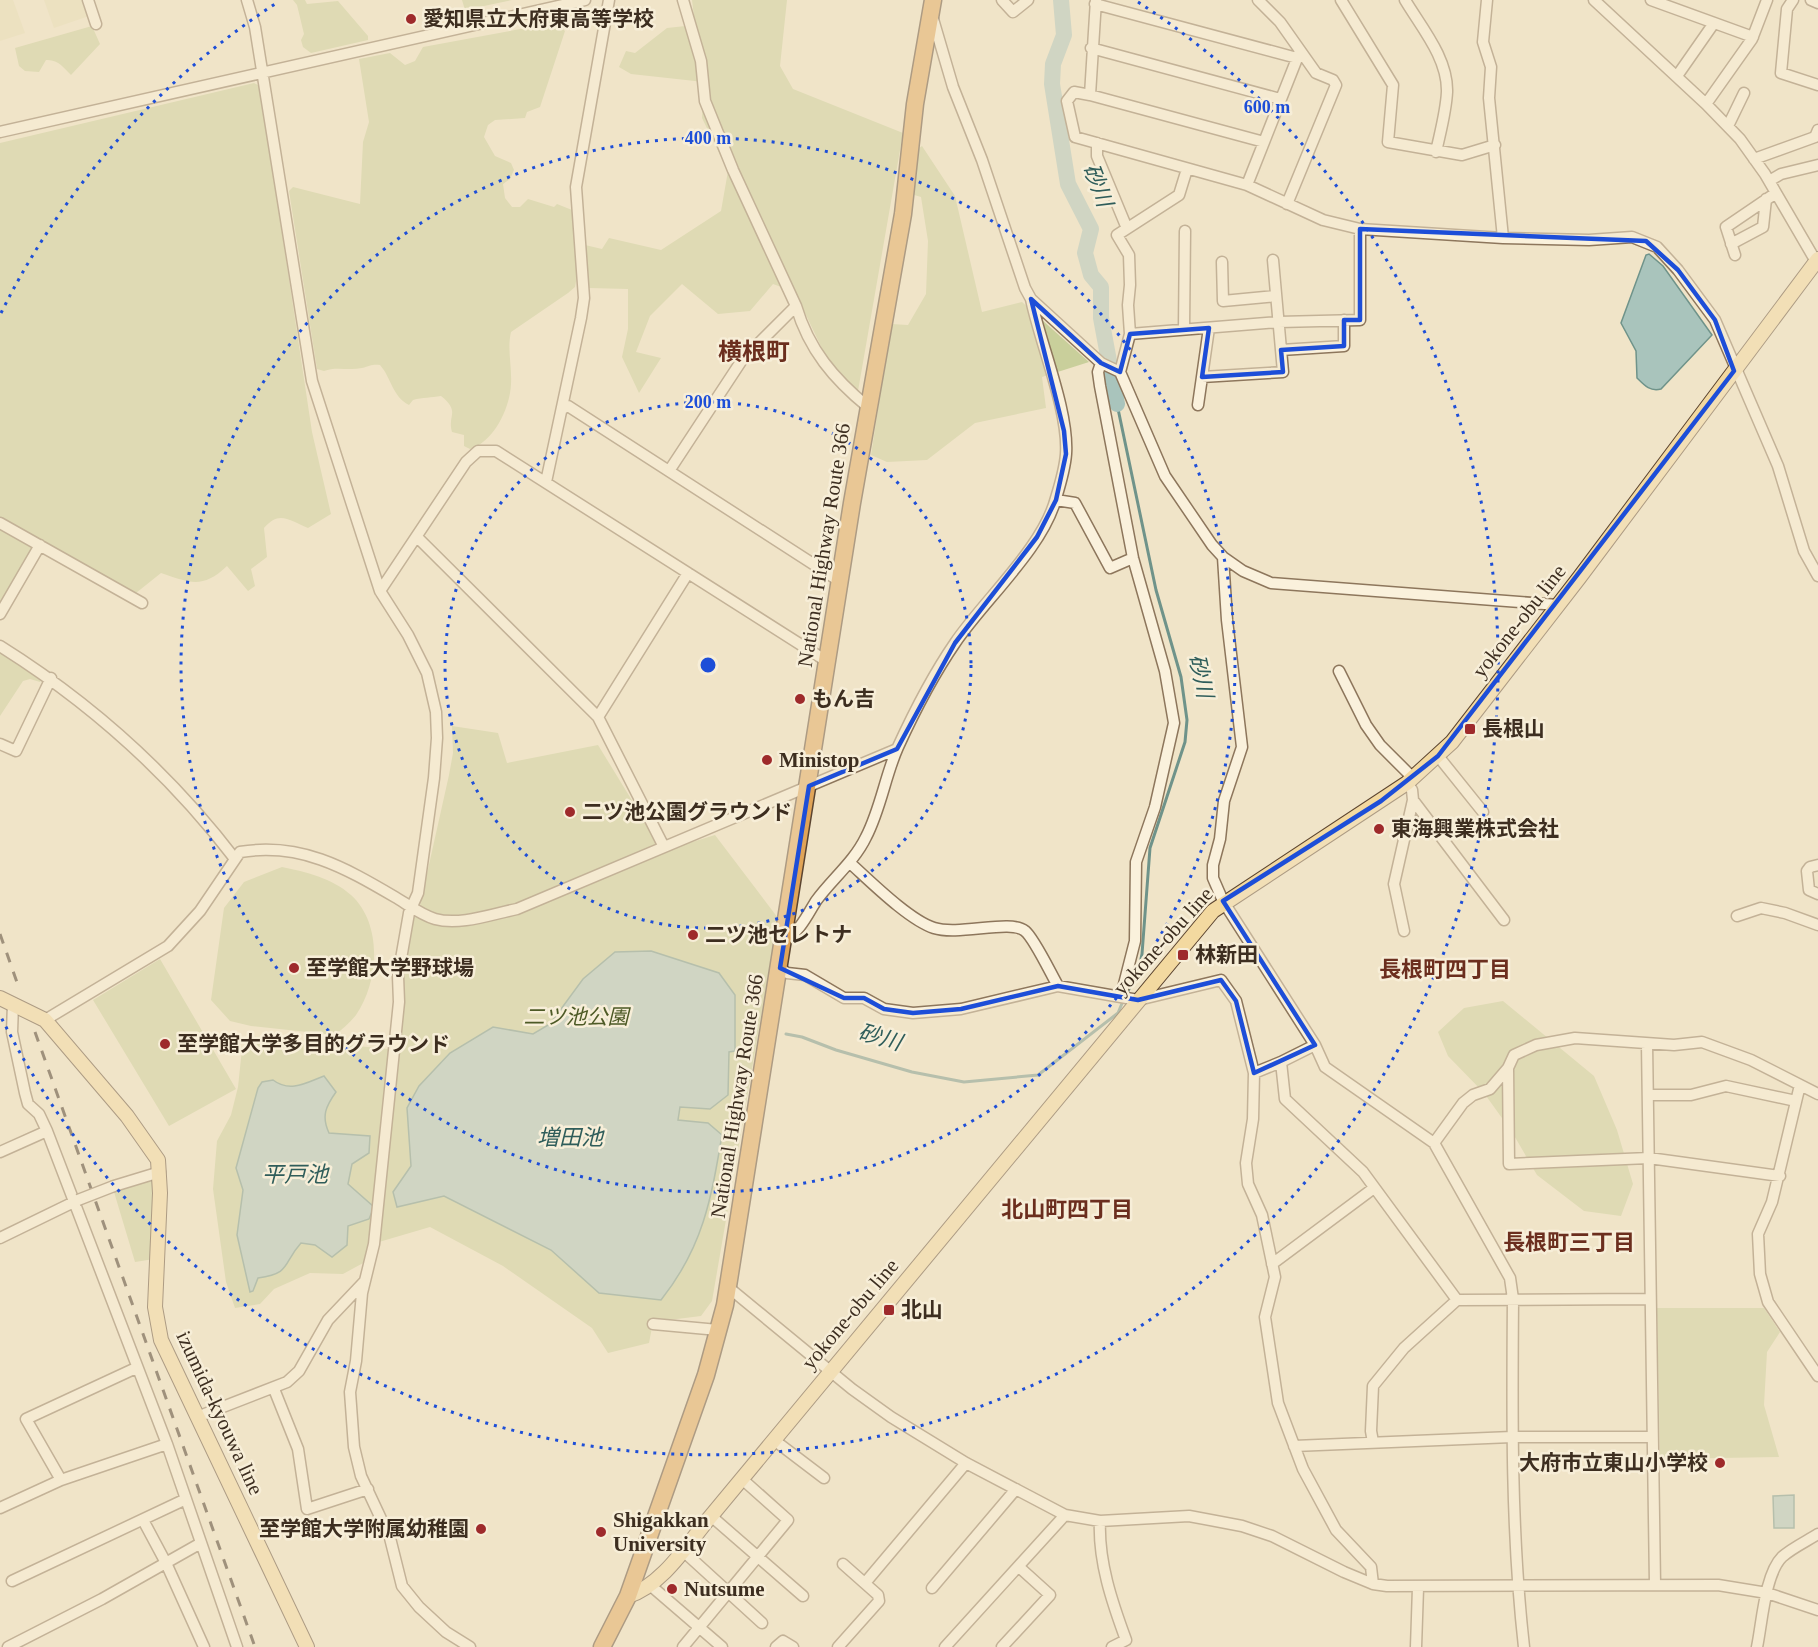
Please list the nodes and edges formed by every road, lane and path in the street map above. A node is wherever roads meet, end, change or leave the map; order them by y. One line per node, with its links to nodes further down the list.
1 (88, 0): 22 (street)
2 (247, 0): 26 (street)
3 (585, 0): 26 (street)
4 (609, 0): 70 (street)
5 (683, 0): 57 (street)
6 (1002, 0): 7 (street)
7 (1028, 0)
8 (1258, 0): 25 (street)
9 (1341, 0): 39 (street)
10 (1405, 0): 39 (street)
11 (1487, 0): 38 (street)
12 (1594, 0): 19 (street)
13 (1651, 0): 21 (street)
14 (1767, 0): 23 (street)
15 (1793, 0): 28 (street)
16 (1811, 0): 18 (street)
17 (1095, 2): 24 (street); 25 (street)
18 (1818, 3)
19 (1609, 5): 27 (street)
20 (932, 6): 56 (street); 69 (highway, National Highway Route 366)
21 (1714, 23): 23 (street); 27 (street)
22 (96, 24)
23 (1753, 37): 32 (street)
24 (1091, 48): 30 (street); 31 (street)
25 (1299, 54): 31 (street); 47 (street)
26 (262, 74): 35 (street); 82 (street)
27 (1677, 76): 32 (street)
28 (1818, 85)
29 (1744, 93): 33 (street)
30 (1090, 95): 36 (street); 37 (street)
31 (1280, 99): 36 (street)
32 (1706, 104): 33 (street)
33 (1728, 126): 40 (street)
34 (1818, 130): 40 (street)
35 (0, 132)
36 (1264, 141): 44 (street)
37 (1097, 143): 42 (street); 48 (street)
38 (1495, 145): 39 (street); 51 (street)
39 (1436, 152)
40 (1754, 159): 43 (street)
41 (1818, 165): 43 (street)
42 (1187, 169): 44 (street); 48 (street)
43 (1769, 181): 45 (street)
44 (1246, 185): 47 (street)
45 (1776, 193): 46 (street); 54 (street)
46 (1766, 200): 46 (street)
47 (1287, 204): 49 (street)
48 (1126, 226): 62 (street)
49 (1360, 229): 51 (street); 58 (street)
50 (1185, 231): 61 (street)
51 (1503, 238): 65 (street)
52 (1273, 260): 55 (street)
53 (1222, 262): 55 (street)
54 (1817, 262): 65 (main road, yokone-obu line)
55 (1276, 296): 59 (street)
56 (1031, 299): 64 (street); 73 (street)
57 (796, 306): 69 (street); 71 (street)
58 (1344, 320): 59 (street); 63 (street)
59 (1279, 322): 60 (street); 63 (street)
60 (1209, 327): 61 (street); 67 (street)
61 (1184, 329): 62 (street)
62 (1130, 334): 66 (street)
63 (1281, 350): 67 (street)
64 (1103, 364): 66 (street); 78 (street)
65 (1734, 371): 80 (street); 84 (main road, yokone-obu line)
66 (1120, 372): 77 (street)
67 (1202, 377): 68 (street)
68 (1198, 405)
69 (868, 407): 81 (highway, National Highway Route 366)
70 (564, 408): 71 (street); 72 (street)
71 (669, 471): 81 (street)
72 (546, 482): 75 (street); 79 (street)
73 (1056, 500): 78 (street); 92 (street)
74 (0, 523): 76 (street)
75 (417, 537): 82 (street); 90 (street)
76 (40, 545): 83 (street); 85 (street)
77 (1223, 556): 84 (street); 103 (street)
78 (1133, 558): 112 (street)
79 (688, 573): 87 (street); 90 (street)
80 (1818, 576)
81 (841, 582): 87 (highway, National Highway Route 366)
82 (380, 591): 104 (street)
83 (142, 603)
84 (1558, 605): 93 (main road, yokone-obu line)
85 (0, 614)
86 (0, 646): 89 (street)
87 (828, 662): 95 (highway, National Highway Route 366)
88 (1339, 671): 94 (street)
89 (51, 678): 91 (street); 99 (street)
90 (598, 717): 98 (street)
91 (0, 744)
92 (897, 748): 95 (street); 100 (street)
93 (1438, 756): 94 (main road, yokone-obu line); 97 (street)
94 (1410, 781): 96 (street); 103 (main road, yokone-obu line)
95 (808, 786): 98 (street); 109 (highway, National Highway Route 366)
96 (1413, 800): 106 (street); 108 (street)
97 (1483, 812)
98 (664, 847): 104 (street)
99 (235, 859): 104 (street); 115 (street)
100 (850, 863): 109 (street); 111 (street)
101 (1818, 865): 102 (street)
102 (1818, 894)
103 (1223, 901): 113 (main road, yokone-obu line); 117 (street)
104 (414, 908): 135 (street)
105 (1737, 916): 107 (street)
106 (1504, 920)
107 (1818, 925)
108 (1404, 931)
109 (784, 938): 110 (highway, National Highway Route 366)
110 (780, 968): 111 (street); 136 (highway, National Highway Route 366)
111 (1058, 986): 112 (street)
112 (1121, 996): 113 (street)
113 (1138, 1000): 120 (street); 143 (main road, yokone-obu line)
114 (6, 1001): 115 (main road, izumida-kyouwa line); 125 (street)
115 (45, 1020): 129 (main road, izumida-kyouwa line)
116 (1647, 1044): 119 (street); 121 (street); 123 (street)
117 (1315, 1045): 118 (street); 126 (street)
118 (1281, 1062): 120 (street); 131 (street)
119 (1508, 1068): 126 (street); 128 (street)
120 (1254, 1073): 134 (street)
121 (1800, 1085): 122 (street); 124 (street)
122 (1818, 1094)
123 (1648, 1095): 124 (street); 128 (street)
124 (1796, 1101): 130 (street)
125 (48, 1131): 127 (street); 132 (street)
126 (1434, 1143): 137 (street)
127 (0, 1152)
128 (1649, 1158): 130 (street); 138 (street)
129 (160, 1172): 132 (street, bridge); 146 (main road, izumida-kyouwa line)
130 (1780, 1176): 144 (street)
131 (1374, 1188): 134 (street); 139 (street)
132 (76, 1201): 133 (street); 142 (street)
133 (0, 1238)
134 (1272, 1264): 152 (street)
135 (367, 1279): 145 (street); 157 (street)
136 (728, 1287): 141 (highway, National Highway Route 366); 143 (street)
137 (1512, 1299): 138 (street); 139 (street); 147 (street)
138 (1649, 1299): 148 (street)
139 (1457, 1300): 150 (street)
140 (653, 1324): 141 (street)
141 (718, 1330): 182 (highway, National Highway Route 366)
142 (136, 1368): 151 (street); 156 (street)
143 (830, 1371): 149 (main road, yokone-obu line); 153 (street)
144 (1818, 1376)
145 (274, 1389): 146 (street); 157 (street)
146 (196, 1418): 190 (main road, izumida-kyouwa line)
147 (1512, 1437): 148 (street); 150 (street); 175 (street)
148 (1652, 1437): 176 (street)
149 (774, 1440): 154 (street); 155 (main road, yokone-obu line)
150 (1373, 1442): 152 (street)
151 (167, 1444): 156 (street); 159 (street)
152 (1294, 1446): 174 (street)
153 (966, 1463): 158 (street); 173 (street)
154 (824, 1478)
155 (742, 1479): 162 (main road, yokone-obu line); 168 (street)
156 (61, 1480): 160 (street)
157 (368, 1489): 191 (street)
158 (1016, 1489): 161 (street); 178 (street)
159 (186, 1499): 163 (street); 166 (street)
160 (0, 1508)
161 (1065, 1515): 164 (street); 171 (street)
162 (711, 1516): 167 (main road, yokone-obu line); 168 (street)
163 (143, 1520): 169 (street); 172 (street)
164 (1100, 1521): 174 (street); 200 (street)
165 (1818, 1534): 180 (street)
166 (201, 1543): 169 (street); 189 (street)
167 (682, 1550): 177 (main road, yokone-obu line); 181 (street)
168 (758, 1558): 181 (street); 183 (street)
169 (166, 1563): 187 (street); 188 (street)
170 (843, 1564): 173 (street)
171 (1019, 1568): 198 (street); 199 (street)
172 (12, 1581)
173 (865, 1583): 197 (street)
174 (1373, 1584): 179 (street)
175 (1517, 1584): 176 (street); 179 (street); 202 (street)
176 (1655, 1584): 180 (street)
177 (650, 1585): 182 (main road, yokone-obu line); 186 (street)
178 (932, 1588)
179 (1418, 1588): 201 (street)
180 (1767, 1593): 184 (street); 203 (street)
181 (728, 1594): 185 (street); 186 (street)
182 (628, 1596): 192 (highway, National Highway Route 366)
183 (803, 1596)
184 (1818, 1610)
185 (762, 1623)
186 (701, 1627): 193 (street); 194 (street)
187 (8, 1647)
188 (204, 1647)
189 (237, 1647)
190 (308, 1647)
191 (470, 1647)
192 (602, 1647)
193 (683, 1647)
194 (722, 1647)
195 (776, 1647): 196 (street)
196 (792, 1647)
197 (838, 1647)
198 (945, 1647)
199 (1002, 1647)
200 (1112, 1647)
201 (1416, 1647)
202 (1524, 1647)
203 (1758, 1647)

